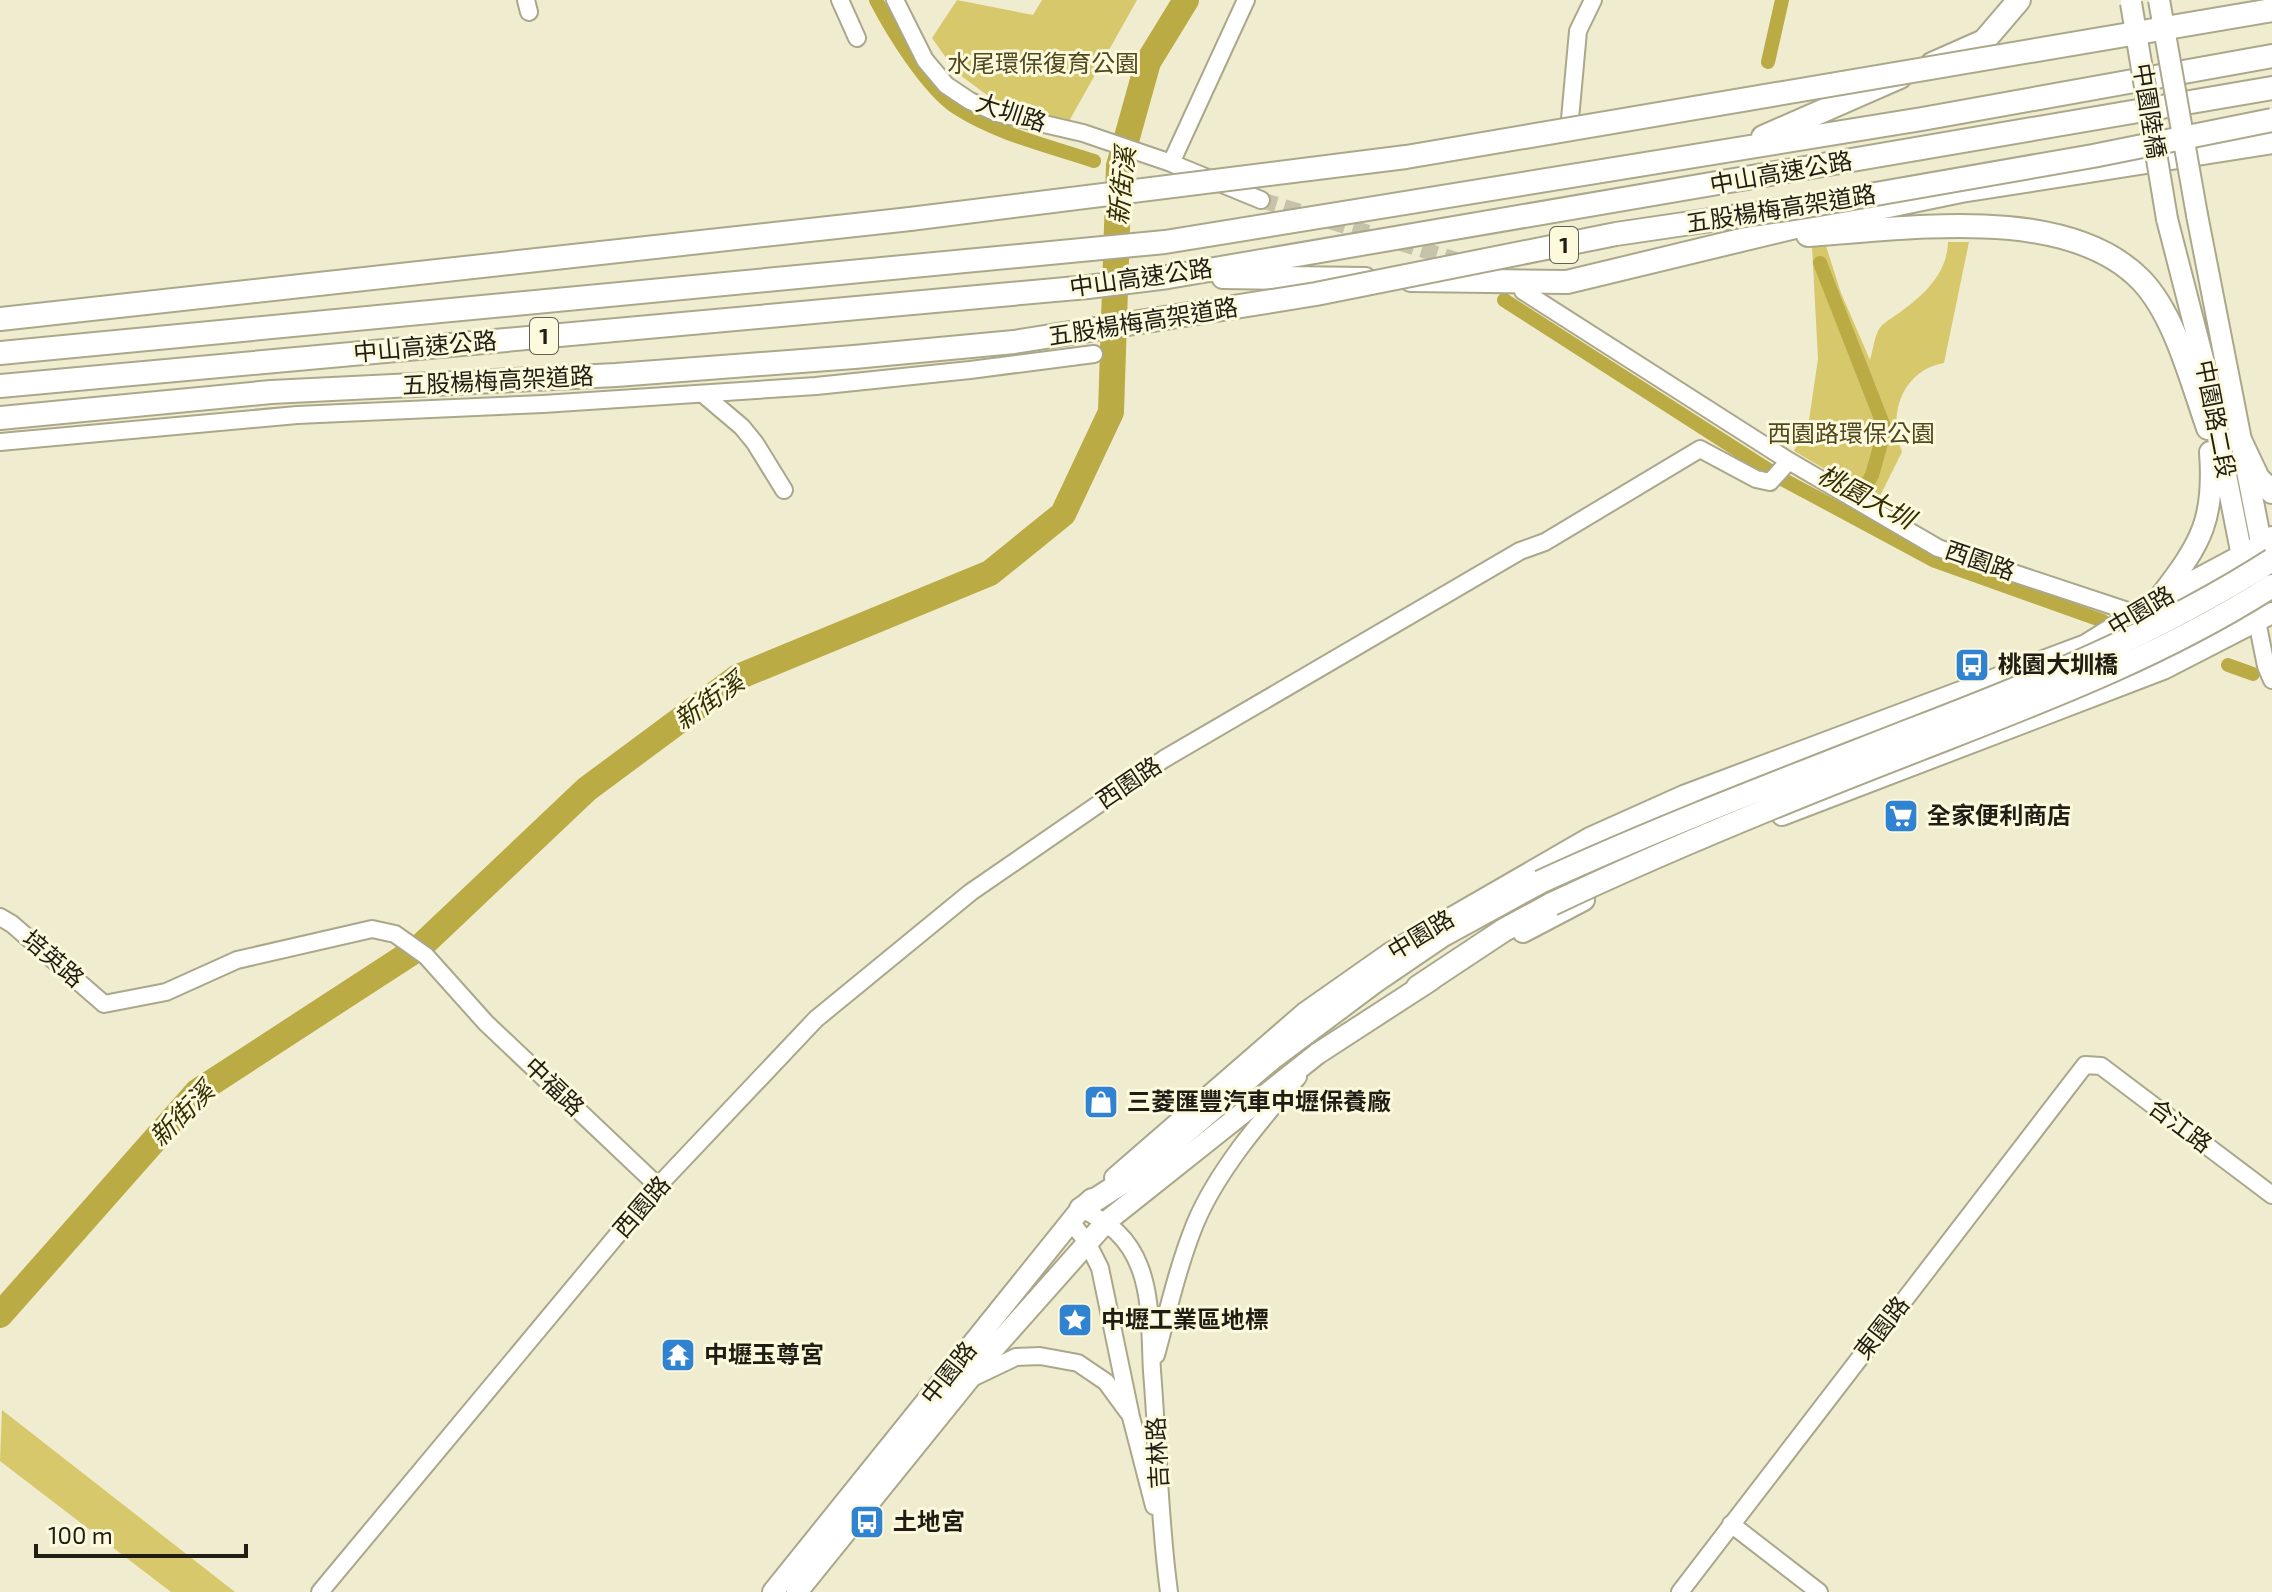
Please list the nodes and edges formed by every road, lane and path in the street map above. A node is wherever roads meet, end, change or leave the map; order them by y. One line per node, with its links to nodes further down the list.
1 (840, 0): 9 (street)
2 (895, 0): 16 (street, 大圳路)
3 (1246, 0): 16 (street)
4 (1593, 0): 13 (street)
5 (2019, 0): 15 (highway)
6 (2159, 0): 18 (main road, 中園陸橋, bridge)
7 (2131, 2): 19 (main road, 中園陸橋, bridge)
8 (2272, 10): 23 (highway, bridge)
9 (857, 38)
10 (2272, 56): 15 (highway, 中山高速公路 / 1)
11 (2272, 88): 21 (highway, 中山高速公路 / 1)
12 (2272, 120): 29 (highway, 五股楊梅高架道路 / 1, bridge)
13 (1569, 130)
14 (2272, 142): 20 (highway)
15 (1730, 151): 24 (highway, 中山高速公路 / 1)
16 (1165, 162): 17 (street)
17 (1261, 200)
18 (2197, 215): 32 (main road, 中園路二段)
19 (2167, 219): 27 (main road, 中園路二段)
20 (1755, 238): 21 (highway); 30 (highway)
21 (1168, 277): 26 (highway, 中山高速公路 / 1)
22 (1523, 291): 33 (street)
23 (0, 319)
24 (0, 353)
25 (1094, 354): 28 (street)
26 (0, 386)
27 (2209, 388): 30 (main road); 36 (main road, 中園路二段)
28 (703, 394): 31 (street); 34 (street)
29 (0, 418)
30 (2208, 428): 37 (main road)
31 (0, 442)
32 (2241, 442): 35 (highway); 36 (main road, 中園路二段)
33 (1789, 461): 38 (street, 西園路); 47 (street, 西園路)
34 (784, 490)
35 (2272, 492)
36 (2264, 570): 37 (main road, 中園路); 39 (main road, 中園路二段); 41 (main road); 44 (highway, bridge); 49 (highway, bridge)
37 (2158, 600): 38 (main road, 中園路)
38 (2137, 614): 49 (main road, 中園路)
39 (2264, 617): 40 (street); 41 (main road, 中園路)
40 (2272, 680)
41 (2014, 727): 44 (main road, 中園路)
42 (0, 917): 43 (street, 培英路)
43 (372, 929): 47 (street, 中福路)
44 (1418, 987): 45 (main road, 中園路)
45 (1317, 1054): 50 (main road, 中園路); 52 (street)
46 (2085, 1065): 48 (street, 合江路); 55 (street, 東園路)
47 (658, 1186): 57 (street, 西園路)
48 (2272, 1195)
49 (1076, 1216): 50 (street); 51 (street, 吉林路); 58 (main road, 中園路)
50 (1107, 1221): 51 (main road, 中園路); 52 (street, 吉林路)
51 (1087, 1242): 53 (main road, 中園路); 54 (street, 吉林路)
52 (1152, 1368): 56 (street, 吉林路)
53 (968, 1381): 54 (street); 59 (main road, 中園路)
54 (1131, 1417): 56 (street, 吉林路)
55 (1731, 1524): 61 (street, 東園路); 62 (street)
56 (1161, 1538): 60 (street, 吉林路)
57 (320, 1592)
58 (773, 1592)
59 (797, 1592)
60 (1169, 1592)
61 (1680, 1592)
62 (1819, 1592)

